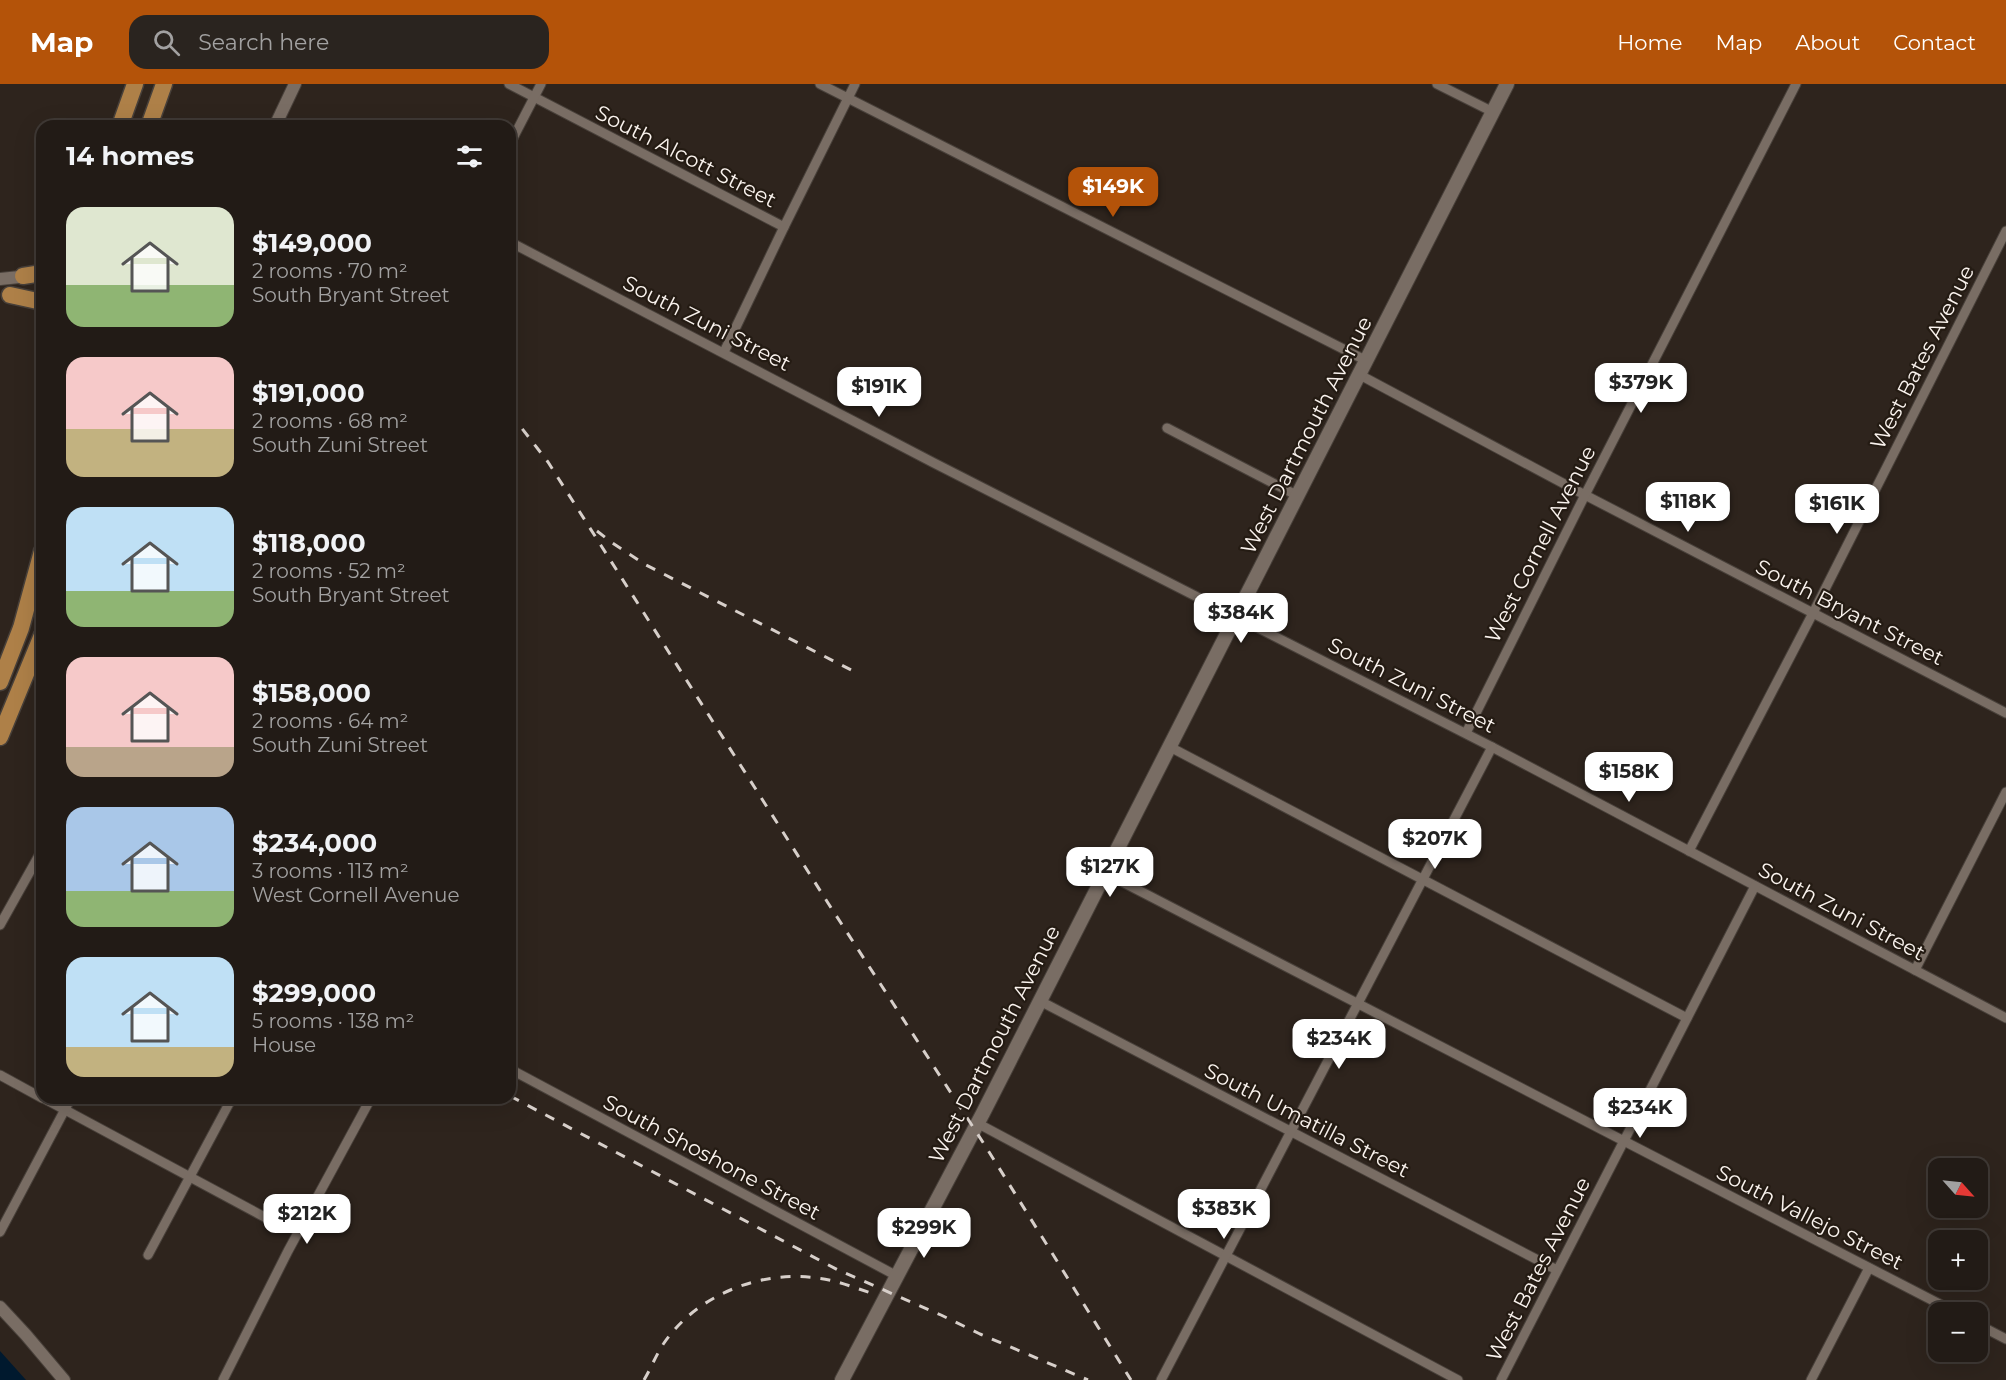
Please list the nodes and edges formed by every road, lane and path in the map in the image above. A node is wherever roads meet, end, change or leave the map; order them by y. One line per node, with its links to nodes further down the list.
1 (135, 84): 14 (highway)
2 (164, 84): 15 (highway)
3 (296, 84): 16 (street)
4 (509, 84): 11 (street, South Alcott Street)
5 (541, 84): 11 (street)
6 (820, 84): 12 (street)
7 (855, 84): 12 (street)
8 (1437, 84): 13 (street)
9 (1508, 84): 13 (main road, West Dartmouth Avenue)
10 (1796, 84): 31 (street, West Cornell Avenue)
11 (534, 97): 17 (street); 18 (street, South Alcott Street)
12 (848, 98): 18 (street); 28 (street)
13 (1493, 112): 28 (main road, West Dartmouth Avenue)
14 (122, 120)
15 (151, 120)
16 (280, 120)
17 (516, 132)
18 (784, 227): 27 (street)
19 (2006, 231): 34 (street, West Bates Avenue)
20 (516, 245): 27 (street, South Zuni Street)
21 (36, 275): 22 (highway)
22 (22, 276): 23 (street)
23 (0, 279)
24 (36, 294): 25 (street)
25 (5, 296): 26 (highway)
26 (36, 301)
27 (724, 352): 35 (street, South Zuni Street)
28 (1367, 361): 29 (main road, West Dartmouth Avenue)
29 (1360, 375): 31 (street, South Bryant Street); 32 (main road, West Dartmouth Avenue)
30 (1167, 428): 32 (street)
31 (1585, 495): 34 (street, South Bryant Street); 39 (street, West Cornell Avenue)
32 (1298, 496): 35 (main road, West Dartmouth Avenue)
33 (36, 574): 37 (highway)
34 (1813, 613): 38 (street, South Bryant Street); 44 (street, West Bates Avenue)
35 (1238, 616): 39 (street, South Zuni Street); 41 (main road, West Dartmouth Avenue)
36 (36, 649): 40 (highway)
37 (0, 682)
38 (2006, 713)
39 (1466, 733): 42 (street, South Zuni Street)
40 (0, 736)
41 (1170, 747): 46 (main road, West Dartmouth Avenue); 47 (street)
42 (1492, 747): 44 (street, South Zuni Street); 47 (street)
43 (2006, 792): 50 (street)
44 (1689, 851): 48 (street, South Zuni Street)
45 (36, 861): 49 (street)
46 (1106, 873): 51 (main road, West Dartmouth Avenue); 52 (street, South Vallejo Street)
47 (1423, 879): 52 (street); 53 (street)
48 (1755, 886): 50 (street, South Zuni Street); 53 (street, West Bates Avenue)
49 (0, 925)
50 (1915, 970): 54 (street, South Zuni Street)
51 (1040, 1001): 63 (main road, West Dartmouth Avenue); 64 (street, South Umatilla Street)
52 (1358, 1004): 64 (street); 65 (street, South Vallejo Street)
53 (1687, 1018): 65 (street, West Bates Avenue)
54 (2006, 1018)
55 (516, 1072): 73 (street, South Shoshone Street)
56 (0, 1075): 57 (street)
57 (36, 1095)
58 (54, 1104): 62 (street)
59 (68, 1104): 62 (street)
60 (229, 1104): 66 (street)
61 (368, 1104): 79 (street)
62 (65, 1110): 66 (street); 68 (street)
63 (977, 1123): 70 (street); 73 (main road, West Dartmouth Avenue)
64 (1291, 1132): 70 (street); 72 (street, South Umatilla Street)
65 (1624, 1141): 71 (street, South Vallejo Street); 72 (street, West Bates Avenue)
66 (189, 1177): 67 (street); 69 (street)
67 (270, 1220)
68 (0, 1232)
69 (148, 1255)
70 (1226, 1256): 81 (street); 82 (street)
71 (1869, 1268): 74 (street, South Vallejo Street); 84 (street)
72 (1557, 1270): 83 (street, West Bates Avenue)
73 (897, 1276): 80 (main road, West Dartmouth Avenue)
74 (1935, 1302)
75 (0, 1307): 78 (street)
76 (1988, 1330): 77 (street)
77 (2006, 1339)
78 (64, 1380)
79 (223, 1380)
80 (842, 1380)
81 (1161, 1380)
82 (1458, 1380)
83 (1501, 1380)
84 (1811, 1380)

